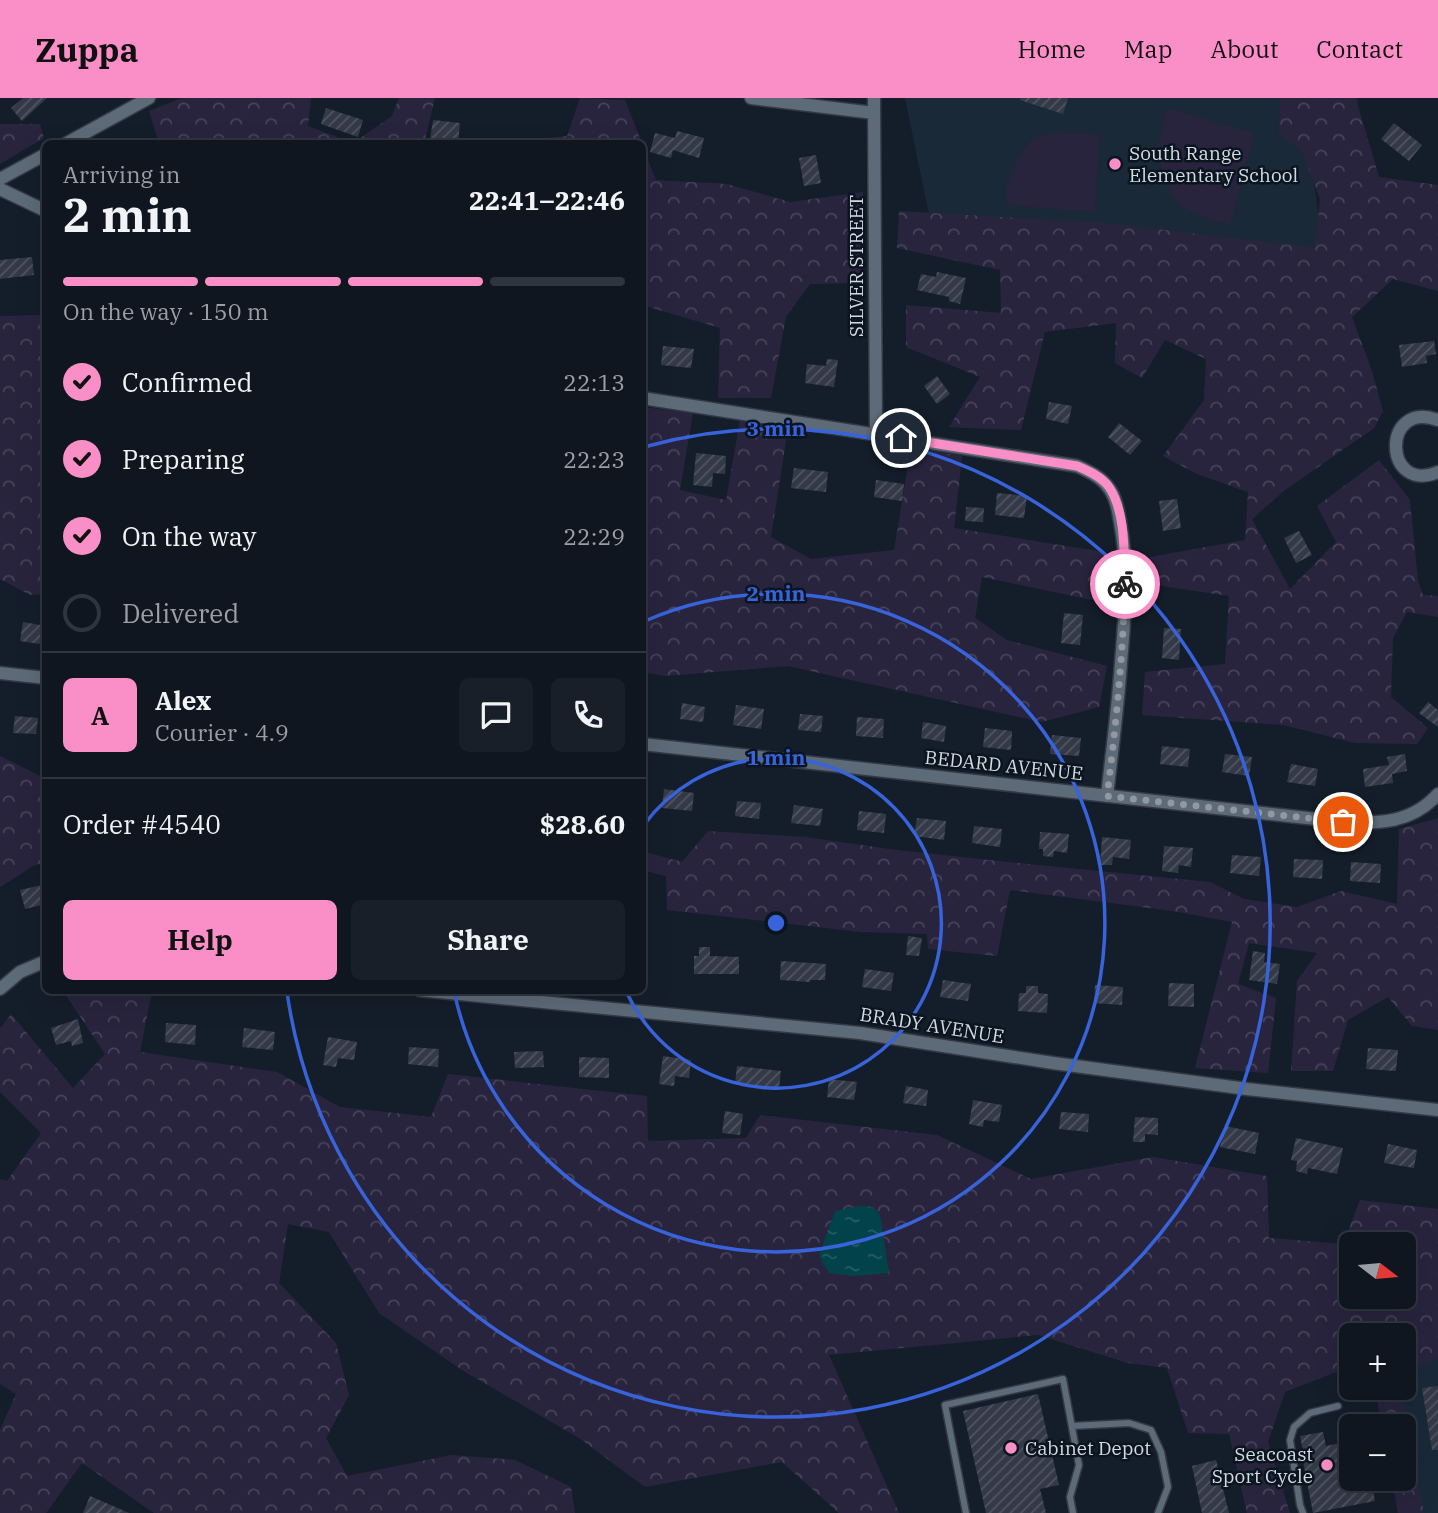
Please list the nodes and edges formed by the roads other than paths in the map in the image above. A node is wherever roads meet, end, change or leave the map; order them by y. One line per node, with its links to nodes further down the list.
1 (149, 98): 5 (street)
2 (751, 98): 4 (street)
3 (874, 98): 4 (street, SILVER STREET)
4 (874, 113): 12 (street, SILVER STREET)
5 (72, 140)
6 (42, 156): 7 (street)
7 (0, 178)
8 (0, 189): 9 (street)
9 (42, 209)
10 (646, 399): 12 (street)
11 (1438, 420): 13 (street)
12 (876, 433): 18 (street)
13 (1438, 472)
14 (0, 673): 15 (street)
15 (42, 678)
16 (646, 744): 18 (street, BEDARD AVENUE)
17 (1438, 794): 18 (street, BEDARD AVENUE)
18 (1107, 796)
19 (42, 963): 20 (street)
20 (0, 989)
21 (490, 994): 22 (street, BRADY AVENUE)
22 (1438, 1110)
23 (1338, 1406): 28 (lane)
24 (1072, 1426): 25 (lane); 26 (lane); 27 (lane)
25 (966, 1513)
26 (1073, 1513)
27 (1158, 1513)
28 (1303, 1513)

